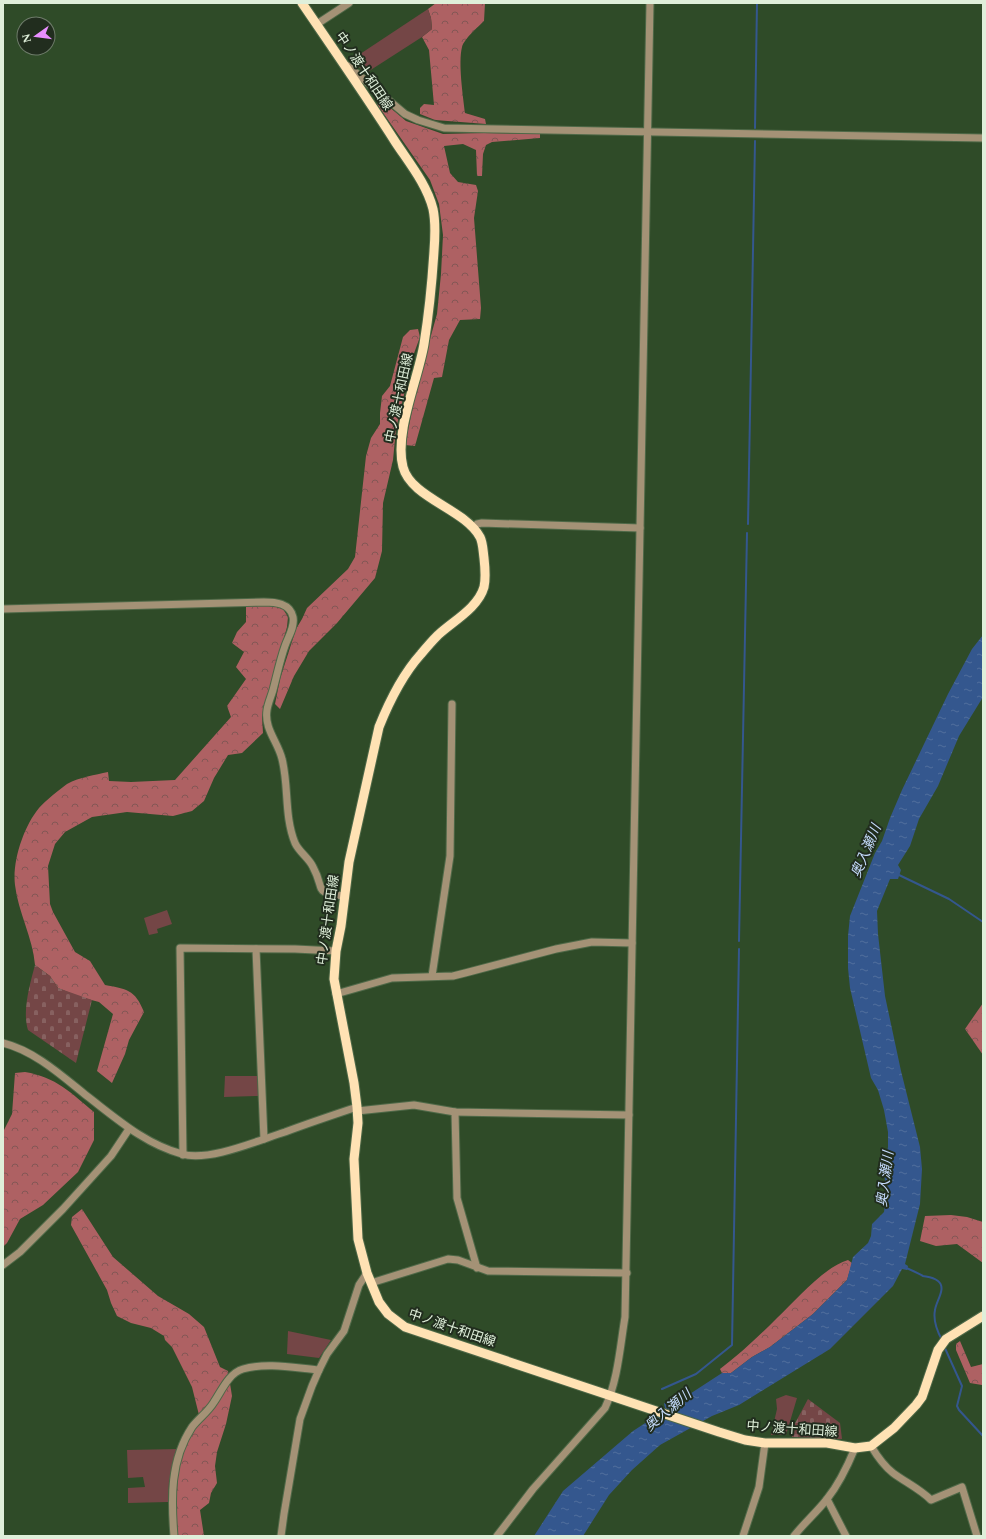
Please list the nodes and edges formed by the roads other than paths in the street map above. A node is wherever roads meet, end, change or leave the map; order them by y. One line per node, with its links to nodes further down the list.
1 (302, 3): 4 (main road, 中ノ渡十和田線)
2 (349, 3): 4 (street)
3 (650, 3): 6 (street)
4 (317, 24): 5 (main road, 中ノ渡十和田線)
5 (338, 57): 6 (street); 8 (main road, 中ノ渡十和田線)
6 (647, 132): 7 (street); 9 (street)
7 (983, 138)
8 (473, 528): 9 (street); 12 (main road, 中ノ渡十和田線)
9 (640, 528): 13 (street)
10 (3, 609): 12 (street)
11 (452, 704): 16 (street)
12 (344, 896): 15 (main road, 中ノ渡十和田線)
13 (632, 943): 16 (street); 21 (street)
14 (256, 949): 15 (street); 23 (street); 24 (street)
15 (336, 951): 17 (main road, 中ノ渡十和田線)
16 (432, 976): 17 (street)
17 (336, 994): 19 (main road, 中ノ渡十和田線)
18 (3, 1043): 22 (street)
19 (357, 1109): 20 (street); 23 (street); 27 (main road, 中ノ渡十和田線)
20 (455, 1112): 21 (street); 26 (street)
21 (629, 1115): 28 (street)
22 (129, 1129): 24 (street); 25 (street)
23 (264, 1139): 24 (street)
24 (183, 1155)
25 (3, 1264)
26 (477, 1268): 28 (street); 29 (street)
27 (367, 1273): 29 (main road, 中ノ渡十和田線); 31 (street)
28 (627, 1273): 32 (street)
29 (371, 1283): 32 (main road, 中ノ渡十和田線)
30 (983, 1316): 34 (main road)
31 (319, 1370): 37 (street); 38 (street)
32 (611, 1395): 33 (main road, 中ノ渡十和田線); 39 (street)
33 (765, 1442): 35 (main road, 中ノ渡十和田線); 40 (street)
34 (871, 1446): 35 (main road, 中ノ渡十和田線); 43 (street)
35 (855, 1448): 36 (street)
36 (827, 1499): 41 (street); 42 (street)
37 (174, 1536)
38 (281, 1536)
39 (497, 1536)
40 (744, 1536)
41 (794, 1536)
42 (846, 1536)
43 (977, 1536)

